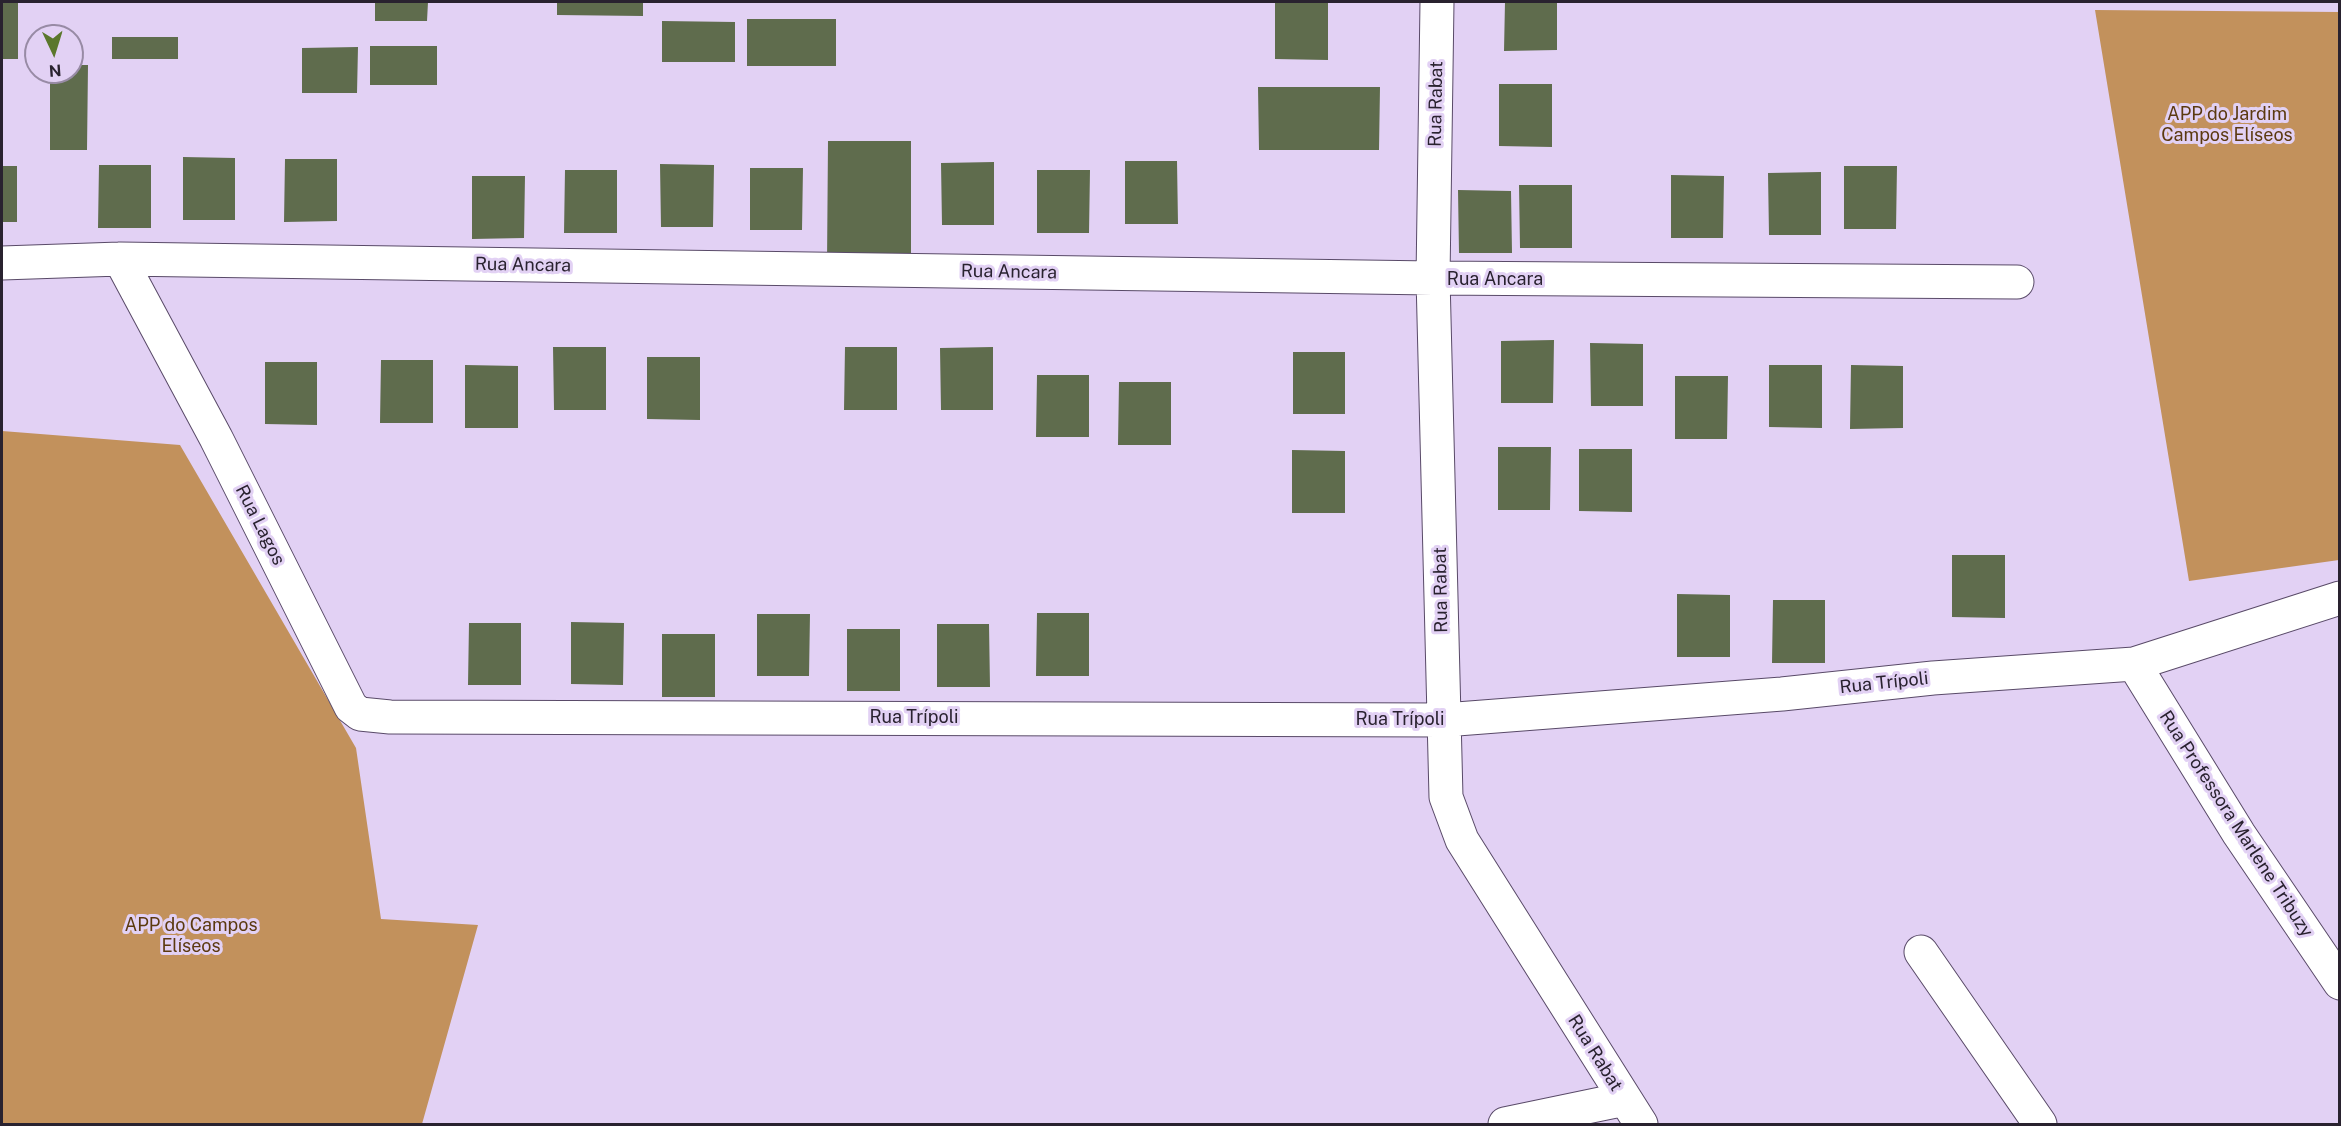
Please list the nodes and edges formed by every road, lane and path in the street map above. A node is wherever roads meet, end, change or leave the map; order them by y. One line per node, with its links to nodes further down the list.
1 (1437, 2): 4 (street, Rua Rabat)
2 (120, 259): 3 (street, Rua Ancara); 4 (street, Rua Ancara); 8 (street, Rua Lagos)
3 (2, 262)
4 (1433, 278): 5 (street, Rua Ancara); 9 (street, Rua Rabat)
5 (2017, 282)
6 (2340, 598): 7 (street, Rua Trípoli)
7 (2134, 664): 9 (street, Rua Trípoli); 11 (street, Rua Professora Marlene Tribuzy)
8 (447, 715): 9 (street, Rua Trípoli)
9 (1444, 720): 12 (street, Rua Rabat)
10 (1921, 952): 14 (street)
11 (2340, 983)
12 (1633, 1112): 13 (street)
13 (1505, 1125)
14 (2040, 1125)

